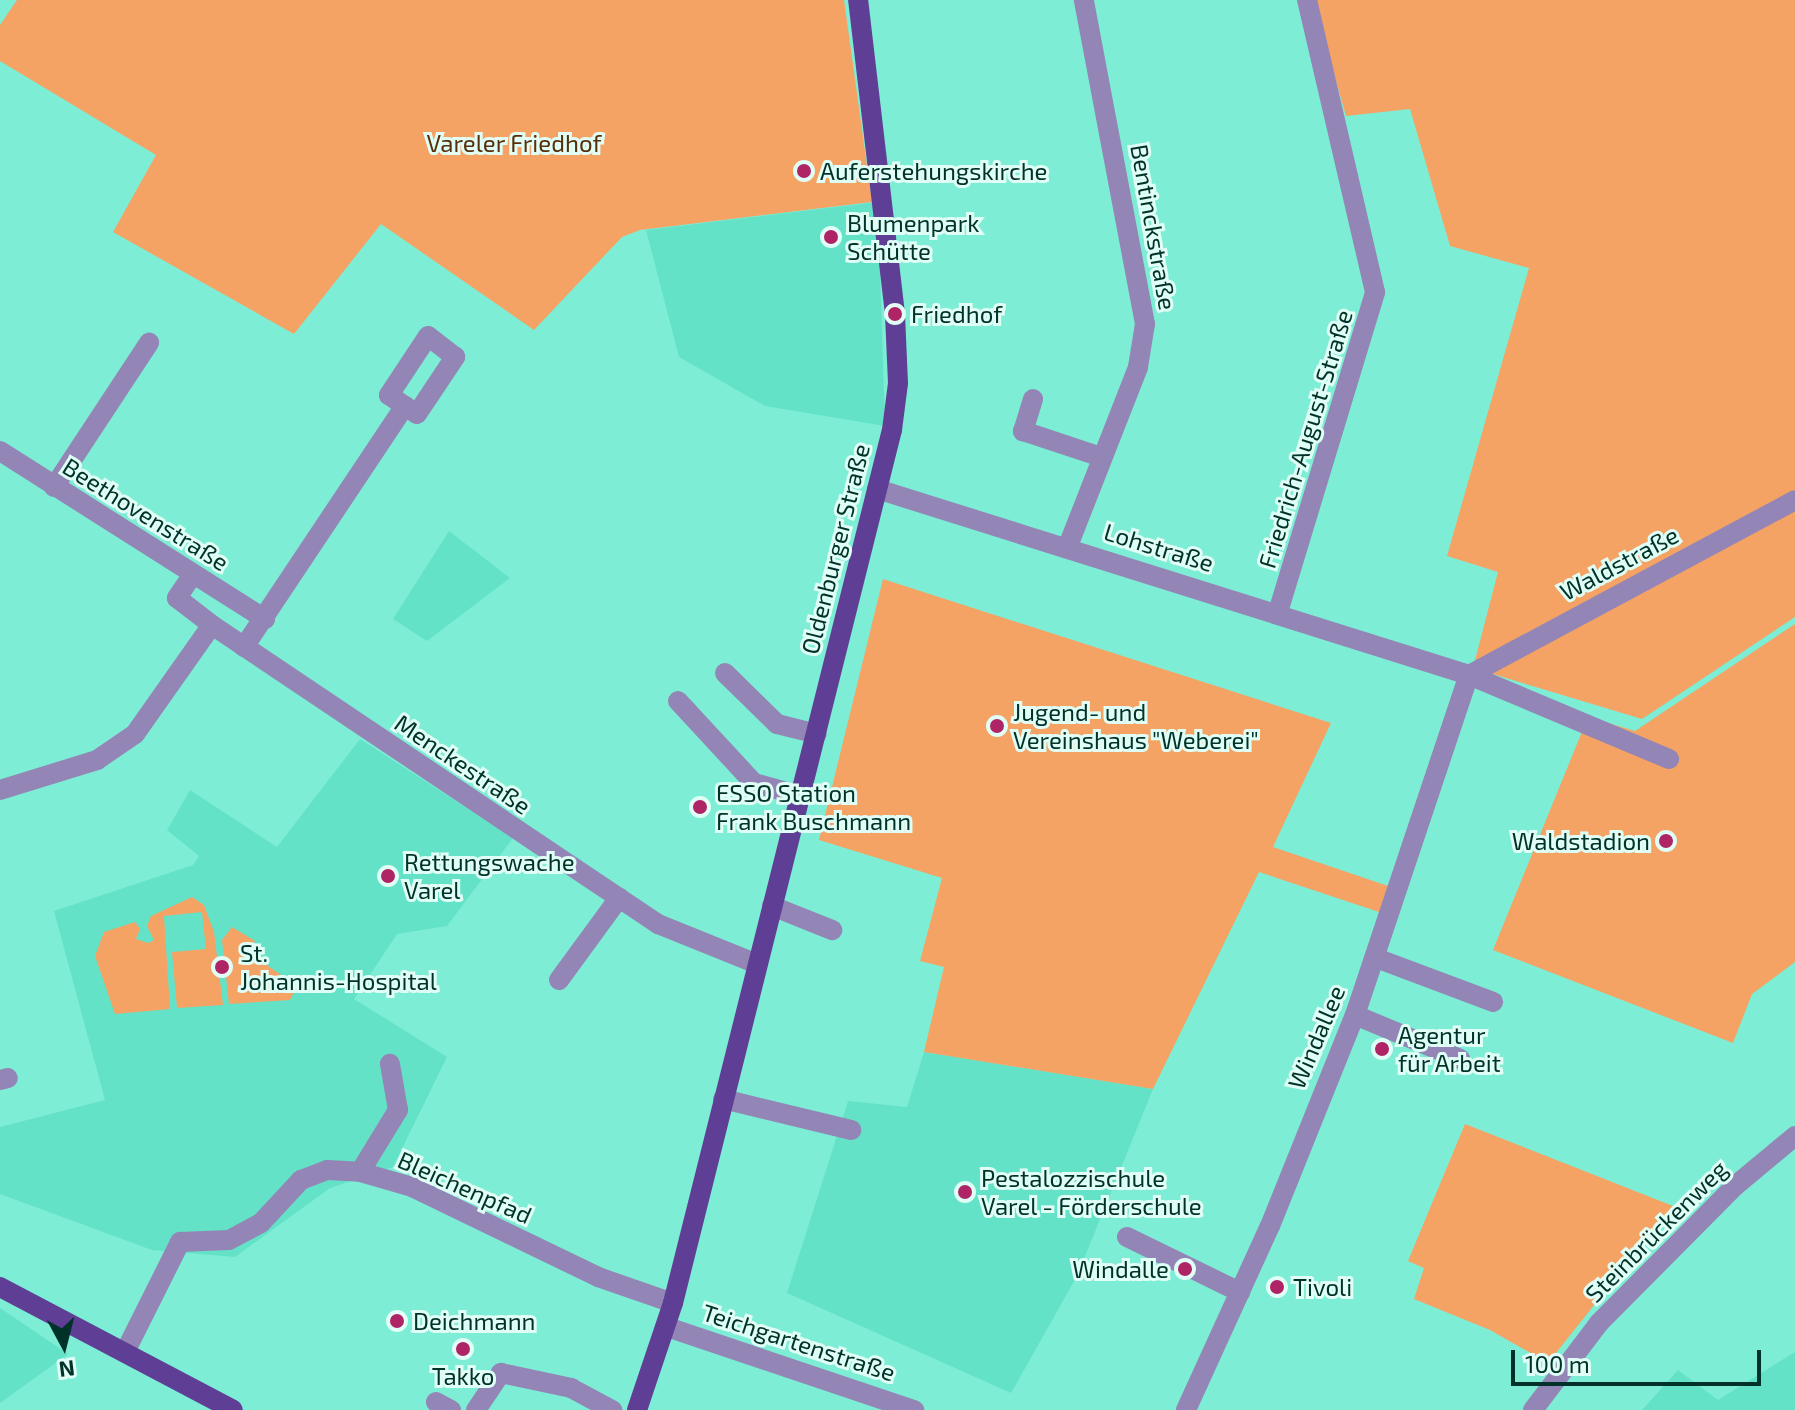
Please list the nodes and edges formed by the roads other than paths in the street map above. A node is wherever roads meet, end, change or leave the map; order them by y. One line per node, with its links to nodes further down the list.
1 (858, 0): 10 (main road, Oldenburger Straße)
2 (1084, 0): 8 (street, Bentinckstraße)
3 (1307, 0): 14 (street, Friedrich-August-Straße)
4 (149, 343): 9 (street)
5 (1033, 399): 8 (street)
6 (405, 406): 15 (street)
7 (0, 451): 9 (street, Beethovenstraße)
8 (1101, 457): 12 (street, Bentinckstraße)
9 (54, 487): 13 (street, Beethovenstraße)
10 (877, 489): 12 (street, Lohstraße); 21 (main road, Oldenburger Straße)
11 (1795, 500): 19 (street, Waldstraße)
12 (1068, 546): 14 (street, Lohstraße)
13 (193, 574): 15 (street, Beethovenstraße); 16 (street, Menckestraße)
14 (1278, 612): 19 (street, Lohstraße)
15 (265, 619): 17 (street)
16 (212, 625): 17 (street, Menckestraße); 23 (street)
17 (244, 647): 25 (street, Menckestraße)
18 (725, 673): 21 (street)
19 (1469, 675): 22 (street, Lohstraße); 28 (street, Windallee)
20 (678, 701): 24 (street)
21 (817, 734): 24 (main road, Oldenburger Straße)
22 (1669, 759)
23 (0, 790)
24 (801, 796): 26 (main road, Oldenburger Straße)
25 (619, 898): 29 (street, Menckestraße); 30 (street)
26 (772, 906): 27 (street); 29 (main road, Oldenburger Straße)
27 (832, 930)
28 (1376, 958): 31 (street); 32 (street, Windallee)
29 (757, 964): 35 (main road, Oldenburger Straße)
30 (559, 980)
31 (1493, 1002)
32 (1355, 1015): 33 (street); 41 (street, Windallee)
33 (1460, 1059)
34 (390, 1064): 38 (street)
35 (723, 1099): 36 (street); 42 (main road, Oldenburger Straße)
36 (851, 1130)
37 (1795, 1136): 51 (street, Steinbrückenweg)
38 (360, 1172): 42 (street, Bleichenpfad); 44 (street, Bleichenpfad)
39 (1127, 1237): 41 (street)
40 (0, 1287): 44 (main road)
41 (1240, 1292): 50 (street, Windallee)
42 (673, 1303): 43 (main road, Oldenburger Straße)
43 (667, 1327): 48 (main road, Oldenburger Straße); 49 (street, Teichgartenstraße)
44 (126, 1350): 45 (main road)
45 (233, 1410)
46 (476, 1410): 47 (street)
47 (612, 1410)
48 (637, 1410)
49 (914, 1410)
50 (1186, 1410)
51 (1533, 1410)

